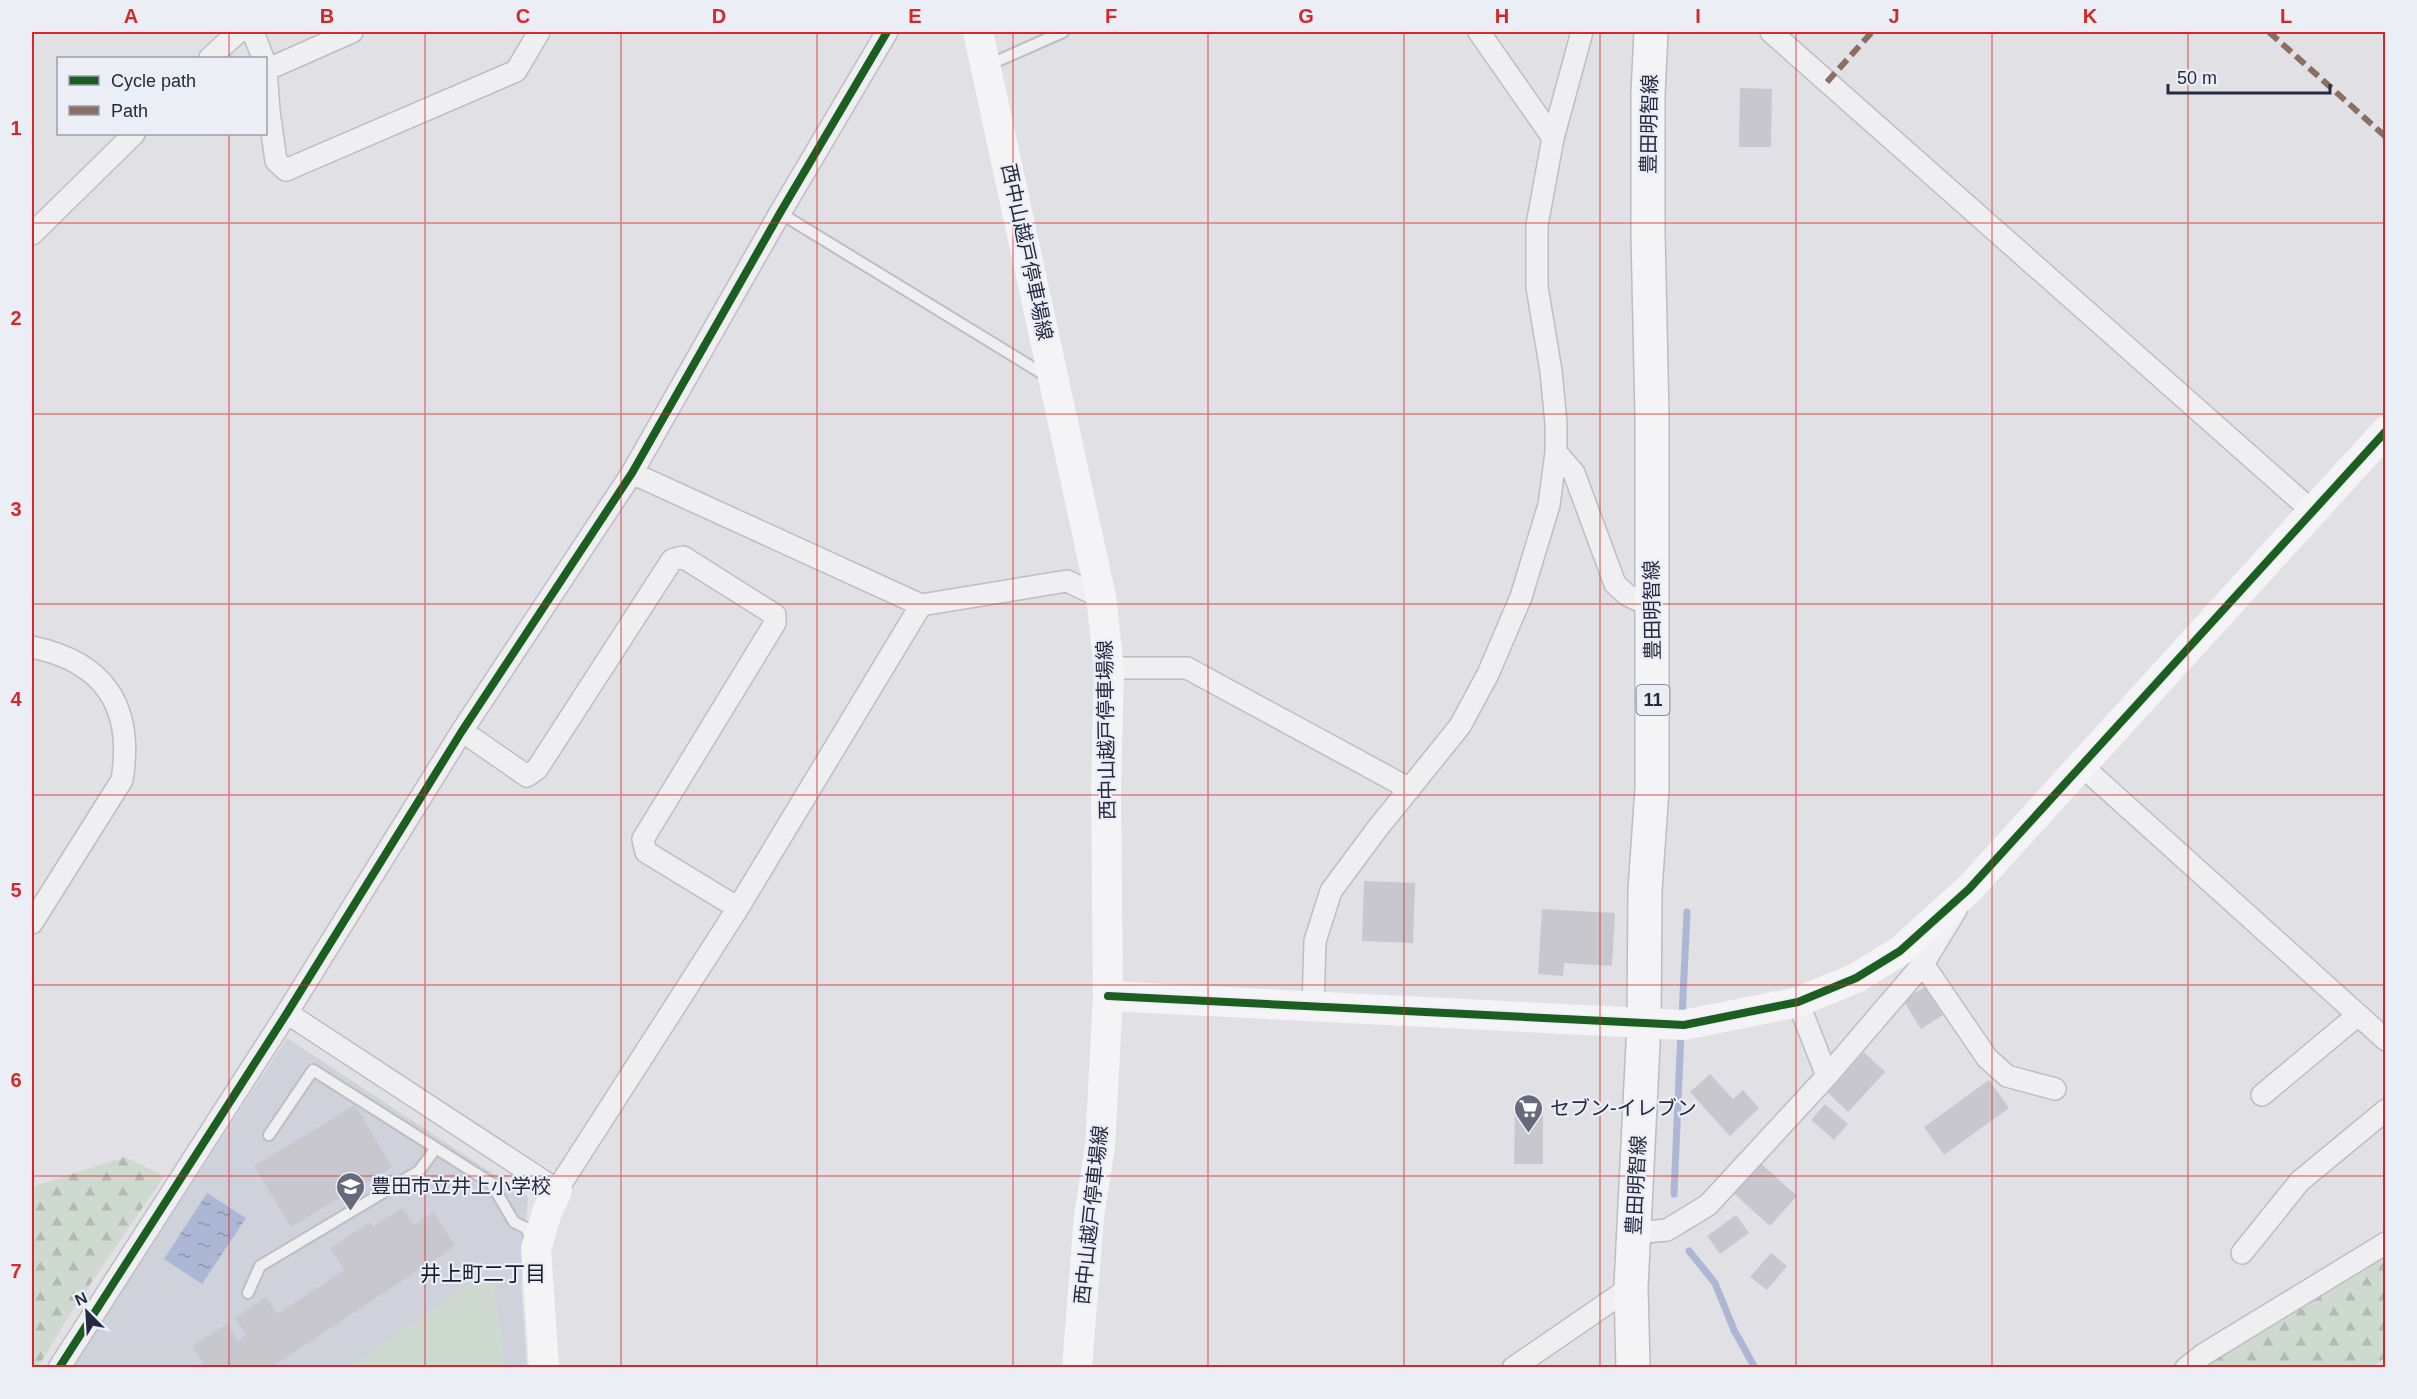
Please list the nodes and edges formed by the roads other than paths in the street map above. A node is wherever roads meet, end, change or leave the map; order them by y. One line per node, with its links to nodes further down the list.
1 (238, 32): 12 (street)
2 (253, 32): 13 (street)
3 (352, 32): 15 (street)
4 (539, 32): 16 (street)
5 (887, 32): 19 (street)
6 (978, 32): 14 (street, 西中山越戸停車場線)
7 (1063, 32): 14 (lane)
8 (1479, 32): 18 (street)
9 (1582, 32): 18 (street)
10 (1651, 32): 28 (main road, 豊田明智線 / 11)
11 (1771, 32): 25 (street)
12 (211, 57)
13 (263, 57)
14 (986, 66): 21 (street, 西中山越戸停車場線)
15 (267, 70)
16 (267, 90)
17 (133, 135): 20 (street)
18 (1553, 138): 23 (street)
19 (780, 213): 21 (lane); 24 (street)
20 (32, 234)
21 (1056, 382): 26 (street, 西中山越戸停車場線)
22 (2385, 431): 25 (street)
23 (1556, 452): 28 (street); 33 (street)
24 (632, 473): 27 (street); 31 (street)
25 (2312, 511): 32 (street)
26 (1101, 597): 27 (street); 30 (street, 西中山越戸停車場線)
27 (921, 605): 35 (street)
28 (1653, 607): 43 (main road, 豊田明智線 / 11)
29 (32, 647): 36 (street)
30 (1109, 668): 33 (street); 38 (street, 西中山越戸停車場線)
31 (462, 731): 35 (street); 41 (street)
32 (2082, 766): 34 (street); 42 (street)
33 (1410, 789): 40 (street)
34 (1969, 889): 37 (street); 39 (street)
35 (738, 908): 51 (street)
36 (32, 923)
37 (1923, 964): 45 (street); 46 (street)
38 (1108, 996): 40 (street); 60 (street, 西中山越戸停車場線)
39 (1798, 1002): 43 (street); 45 (street)
40 (1313, 1006): 43 (street)
41 (287, 1013): 51 (street); 58 (street)
42 (2358, 1014): 44 (street); 47 (street)
43 (1644, 1024): 52 (main road, 豊田明智線 / 11)
44 (2385, 1040)
45 (1827, 1076): 52 (street)
46 (2055, 1089)
47 (2262, 1095)
48 (2385, 1110): 55 (street)
49 (268, 1135): 50 (lane)
50 (436, 1148): 54 (lane); 57 (lane)
51 (557, 1190): 54 (street)
52 (1634, 1233): 56 (main road, 豊田明智線 / 11)
53 (2385, 1243): 63 (street)
54 (536, 1249): 59 (street)
55 (2242, 1253)
56 (1631, 1287): 61 (street); 62 (main road, 豊田明智線 / 11)
57 (248, 1293)
58 (59, 1368)
59 (544, 1368)
60 (1077, 1368)
61 (1513, 1368)
62 (1633, 1368)
63 (2186, 1368)

